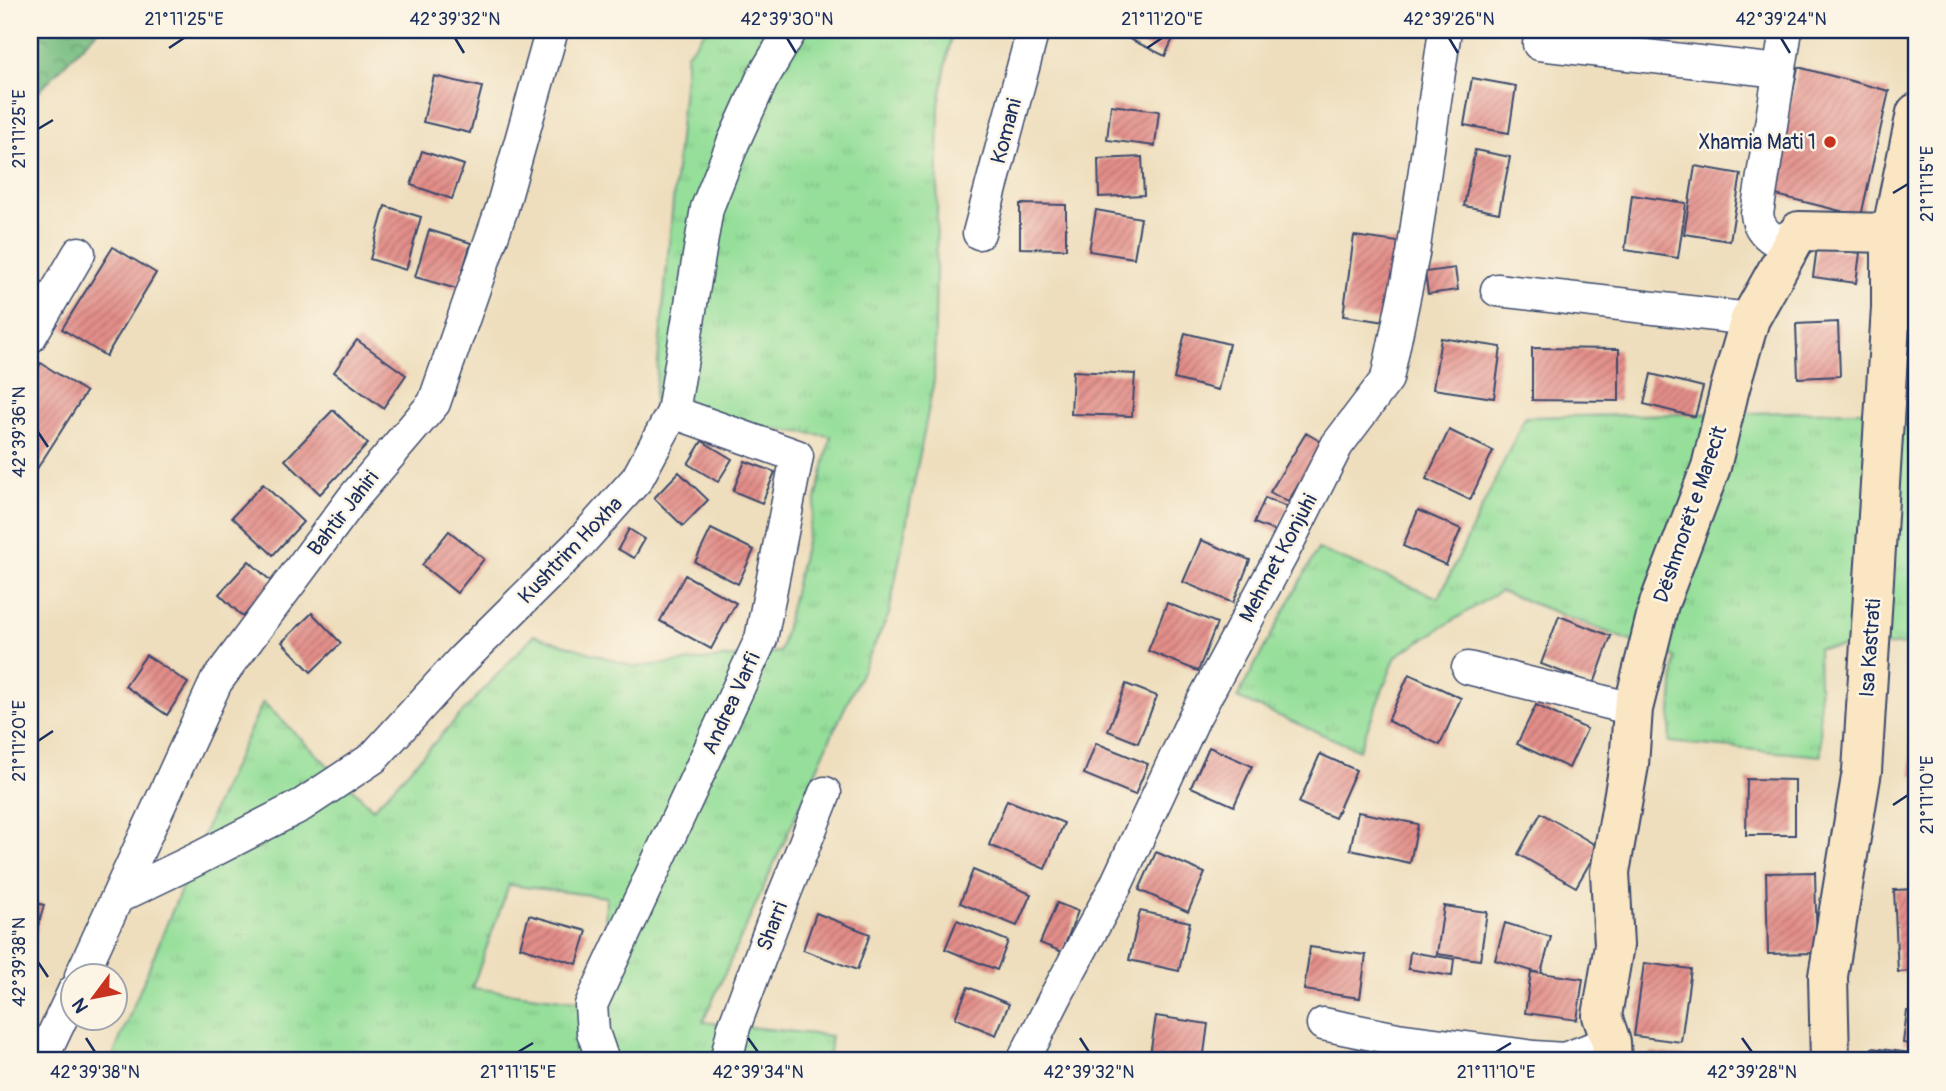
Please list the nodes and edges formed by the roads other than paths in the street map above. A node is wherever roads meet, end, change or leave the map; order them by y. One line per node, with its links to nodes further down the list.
1 (552, 30): 20 (street, Bahtir Jahiri)
2 (791, 30): 16 (street, Kushtrim Hoxha)
3 (1033, 30): 10 (street, Komani)
4 (1786, 30): 7 (street)
5 (1437, 31): 28 (street, Mehmet Konjuhi)
6 (1539, 44): 7 (street)
7 (1779, 71): 9 (street)
8 (1916, 113): 11 (street, Isa Kastrati)
9 (1799, 231): 11 (street); 14 (street, Dëshmorët e Marecit)
10 (979, 233)
11 (1903, 237): 29 (street, Isa Kastrati)
12 (79, 253): 15 (street)
13 (1497, 290): 14 (street)
14 (1750, 319): 18 (street, Dëshmorët e Marecit)
15 (30, 337)
16 (673, 412): 20 (street, Kushtrim Hoxha); 26 (street, Andrea Varfi)
17 (1468, 667): 18 (street)
18 (1633, 709): 24 (street, Dëshmorët e Marecit)
19 (825, 793): 27 (street, Sharri)
20 (118, 897): 21 (street, Bahtir Jahiri)
21 (87, 962)
22 (60, 1021): 25 (street)
23 (1323, 1024): 24 (street, Dëshmorët e Marecit)
24 (1612, 1052)
25 (41, 1061)
26 (603, 1061)
27 (726, 1061)
28 (1023, 1061)
29 (1830, 1061)

